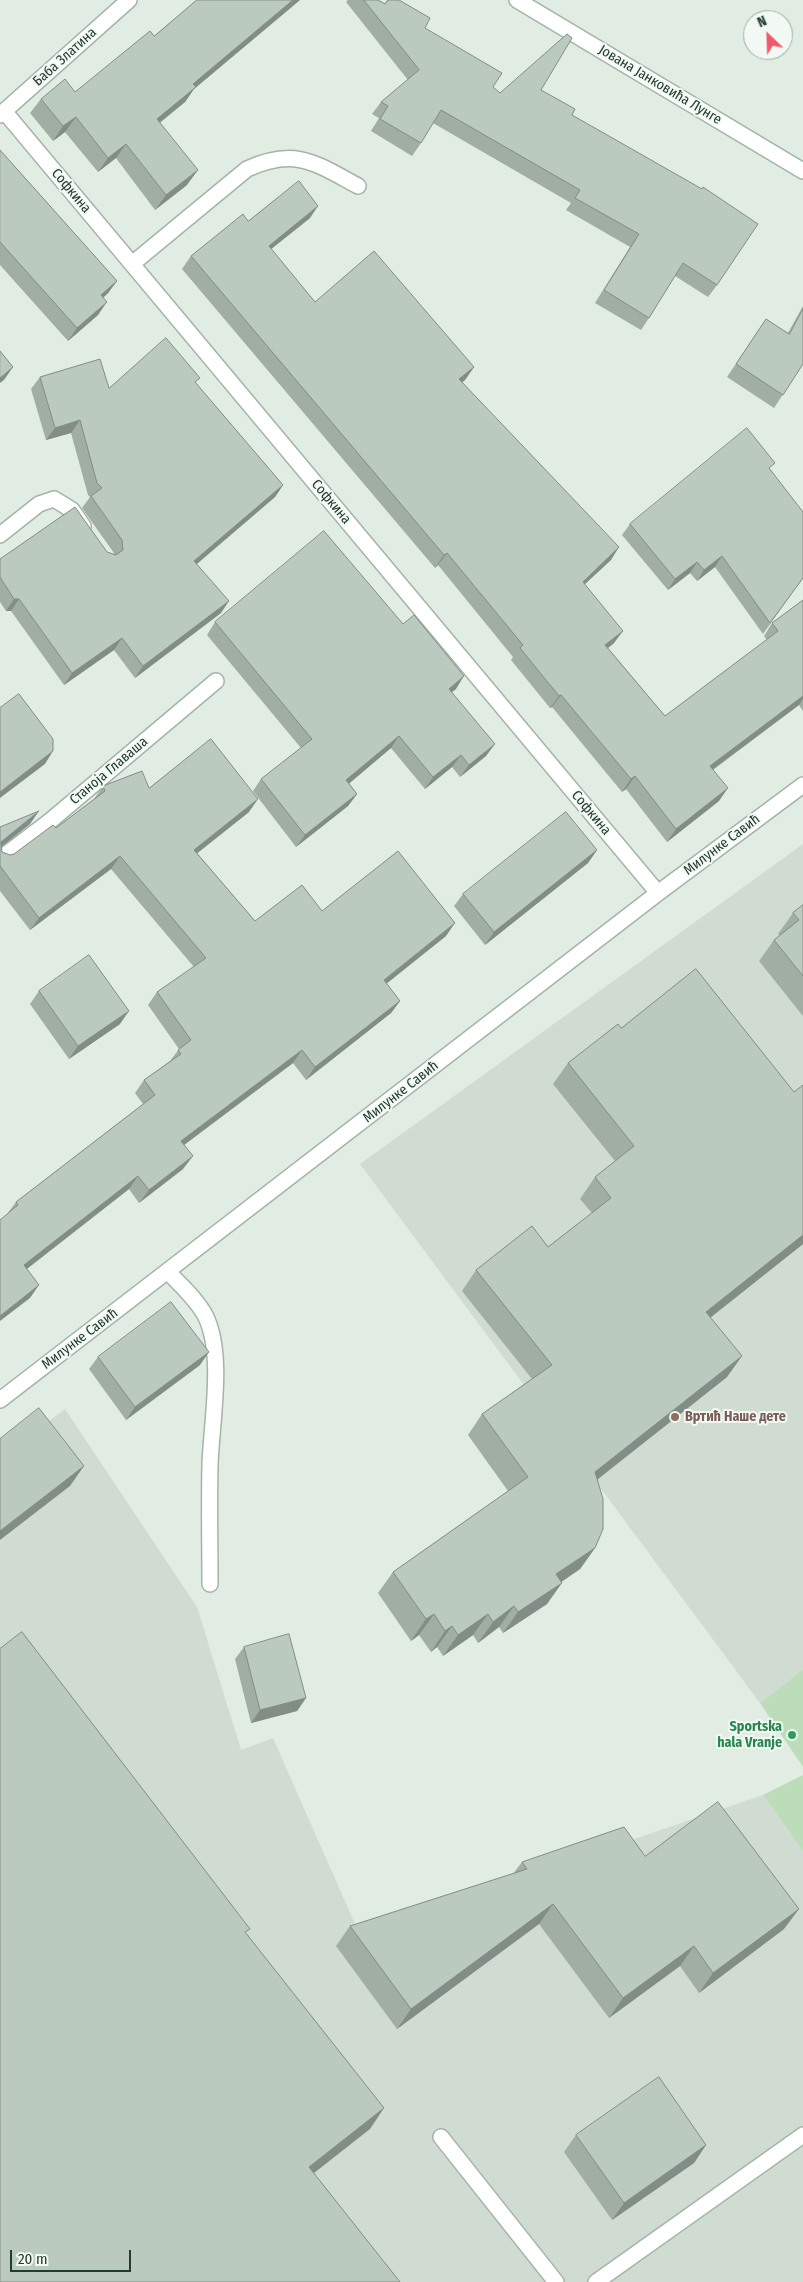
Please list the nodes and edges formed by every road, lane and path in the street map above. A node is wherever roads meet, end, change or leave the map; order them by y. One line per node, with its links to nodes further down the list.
1 (129, 0): 3 (street, Баба Златина)
2 (517, 0): 4 (street, Јована Јанковића Лунге)
3 (2, 113): 6 (street, Софкина)
4 (803, 170)
5 (358, 186): 6 (street)
6 (132, 264): 12 (street, Софкина)
7 (89, 534): 8 (street)
8 (0, 535)
9 (216, 681): 11 (street, Станоја Главаша)
10 (803, 785): 12 (street, Милунке Савић)
11 (0, 859)
12 (658, 893): 13 (street, Милунке Савић)
13 (168, 1272): 14 (street, Милунке Савић); 15 (street)
14 (0, 1400)
15 (210, 1584)
16 (803, 2135): 19 (street)
17 (441, 2138): 18 (street)
18 (556, 2282)
19 (596, 2282)

